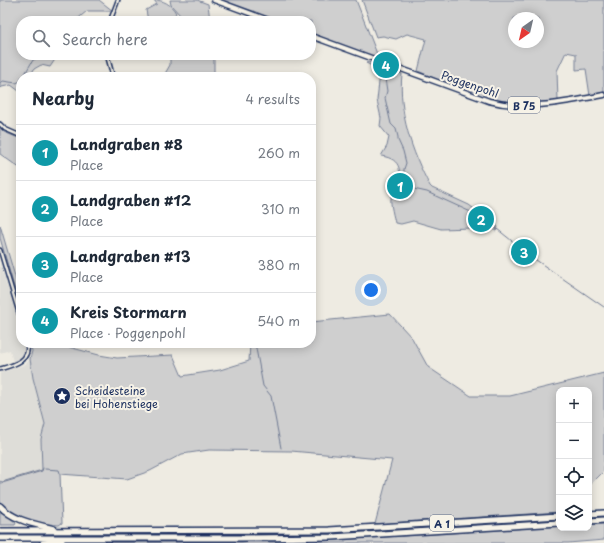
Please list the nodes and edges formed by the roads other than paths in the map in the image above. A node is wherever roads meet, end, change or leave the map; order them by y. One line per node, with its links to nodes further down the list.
1 (118, 0): 3 (street)
2 (214, 0): 4 (main road)
3 (112, 16)
4 (257, 16)
5 (316, 38): 8 (main road, Poggenpohl / B 75)
6 (108, 60): 7 (street)
7 (112, 72)
8 (604, 95)
9 (0, 124): 10 (street)
10 (16, 134)
11 (0, 250): 12 (street)
12 (16, 303)
13 (28, 348): 14 (street)
14 (0, 369)
15 (0, 506): 23 (highway)
16 (604, 513): 17 (highway)
17 (592, 514)
18 (556, 516): 23 (highway, A 1)
19 (604, 520): 20 (highway)
20 (592, 521)
21 (556, 523): 25 (highway, A 1)
22 (0, 531): 23 (highway, A 1)
23 (60, 531)
24 (0, 538): 25 (highway, A 1)
25 (97, 538): 26 (highway)
26 (43, 543)

